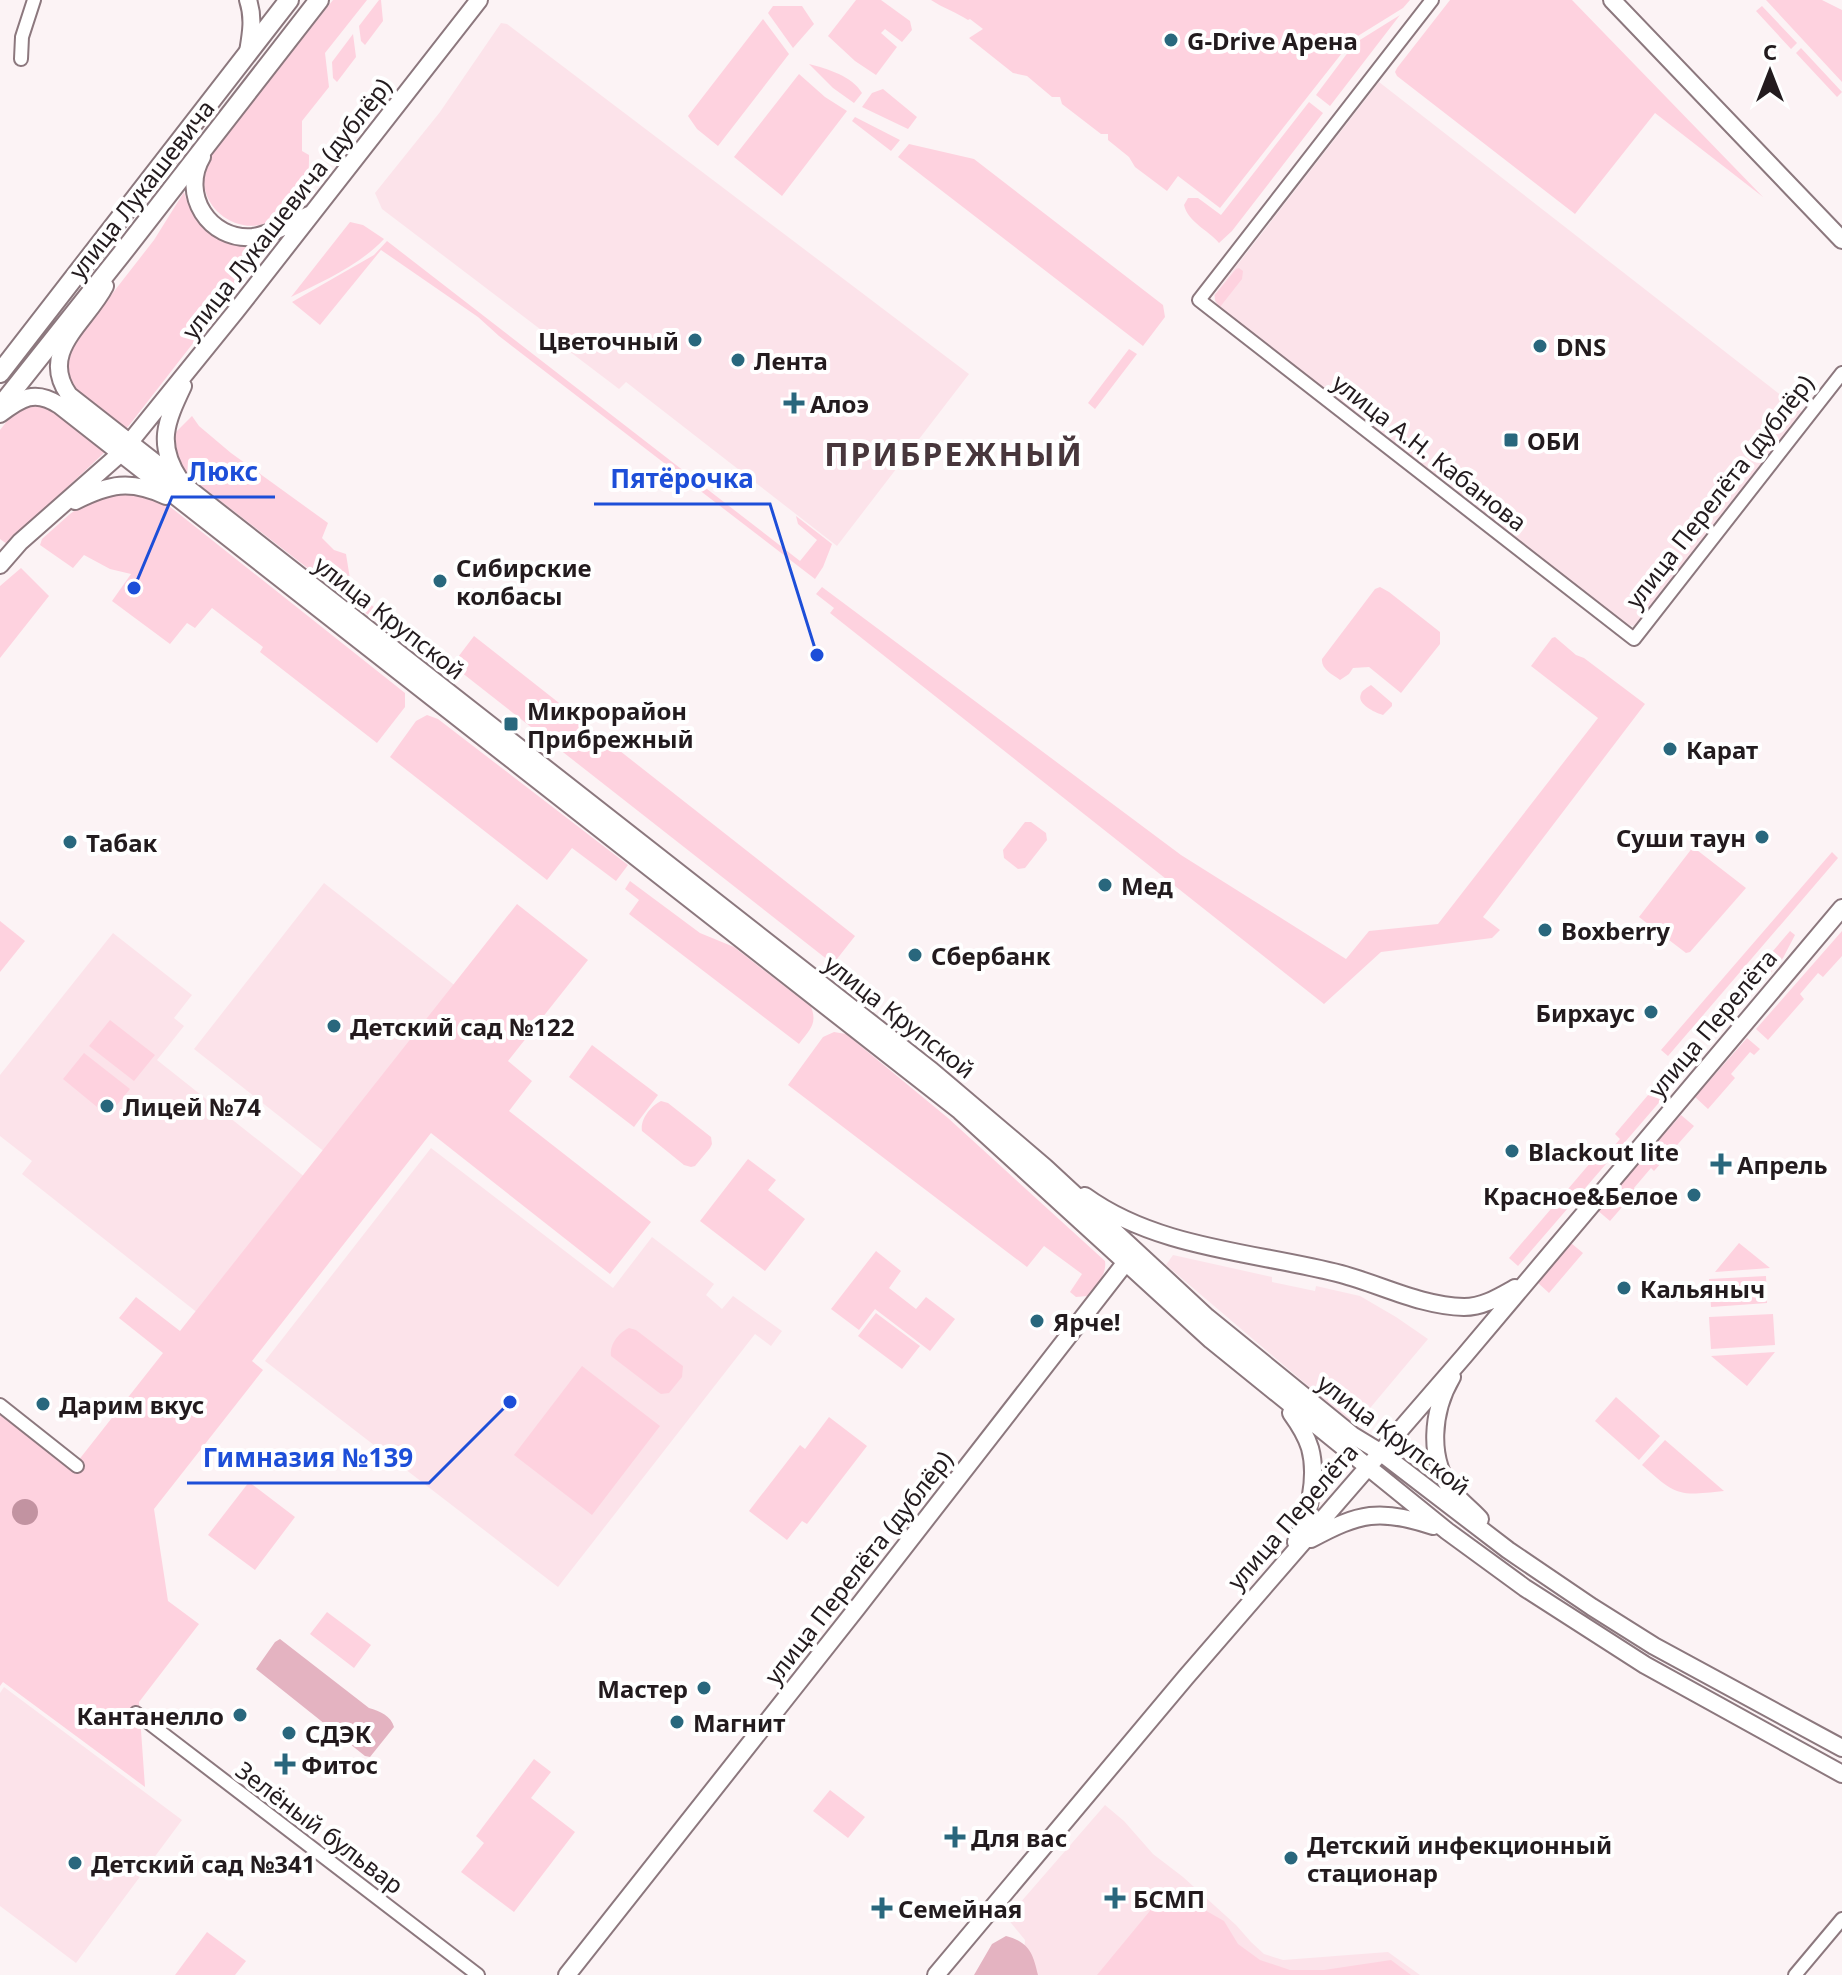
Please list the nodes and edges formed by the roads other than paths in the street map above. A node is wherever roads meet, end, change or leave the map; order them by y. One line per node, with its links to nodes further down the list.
1 (34, 0): 9 (street)
2 (248, 0): 8 (main road)
3 (289, 0): 8 (main road, улица Лукашевича)
4 (319, 0): 10 (main road, улица Лукашевича)
5 (479, 0): 11 (main road, улица Лукашевича (дублёр))
6 (1432, 0): 24 (street, улица А.Н. Кабанова)
7 (1612, 0): 12 (main road)
8 (248, 52): 15 (main road, улица Лукашевича)
9 (21, 59)
10 (215, 133): 11 (main road); 13 (main road, улица Лукашевича)
11 (313, 213): 14 (main road, улица Лукашевича (дублёр))
12 (1842, 240)
13 (120, 256): 17 (main road, улица Лукашевича); 19 (main road, улица Крупской)
14 (194, 363): 19 (main road, улица Лукашевича (дублёр)); 20 (main road)
15 (0, 373)
16 (1842, 373): 24 (street, улица Перелёта (дублёр))
17 (0, 407)
18 (0, 414): 19 (main road, улица Крупской)
19 (125, 448): 20 (main road, улица Крупской); 21 (main road, улица Крупской); 22 (main road, улица Лукашевича (дублёр))
20 (186, 488): 26 (main road, улица Крупской)
21 (190, 506): 22 (main road); 27 (main road, улица Крупской)
22 (52, 513): 23 (main road, улица Лукашевича (дублёр))
23 (0, 565)
24 (1634, 639)
25 (1842, 908): 28 (main road, улица Перелёта)
26 (1045, 1167): 28 (main road); 32 (main road, улица Крупской)
27 (1126, 1262): 30 (main road, улица Крупской); 43 (main road, улица Перелёта (дублёр))
28 (1524, 1283): 29 (main road, улица Перелёта)
29 (1465, 1355): 32 (main road, улица Перелёта); 36 (main road)
30 (1280, 1397): 34 (main road, улица Крупской); 37 (main road)
31 (0, 1405): 33 (street)
32 (1380, 1452): 34 (main road, улица Перелёта); 36 (main road, улица Крупской)
33 (77, 1466)
34 (1366, 1468): 35 (main road, улица Крупской); 37 (main road, улица Перелёта)
35 (1447, 1531): 37 (main road); 40 (main road, улица Крупской)
36 (1508, 1550): 39 (main road, улица Крупской)
37 (1290, 1555): 44 (main road, улица Перелёта)
38 (136, 1713): 42 (street, Зелёный бульвар)
39 (1842, 1748)
40 (1842, 1774)
41 (1842, 1919): 45 (street)
42 (478, 1975)
43 (567, 1975)
44 (936, 1975)
45 (1795, 1975)

